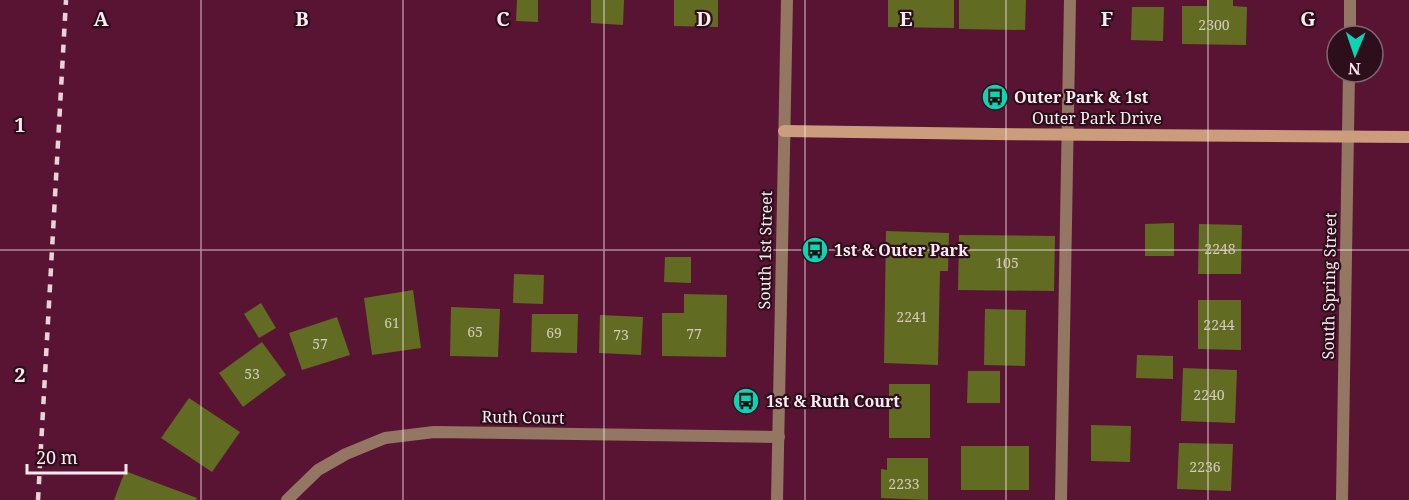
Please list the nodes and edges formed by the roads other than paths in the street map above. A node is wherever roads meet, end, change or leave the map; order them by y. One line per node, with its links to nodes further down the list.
1 (787, 0): 6 (street, South 1st Street)
2 (1070, 0): 7 (street)
3 (1350, 0): 4 (street)
4 (1350, 24)
5 (1349, 84): 8 (street, South Spring Street)
6 (784, 131): 7 (street, Outer Park Drive); 10 (street, South 1st Street)
7 (1067, 135): 8 (street, Outer Park Drive); 13 (street)
8 (1348, 136): 9 (street, Outer Park Drive); 14 (street, South Spring Street)
9 (1409, 137)
10 (779, 437): 11 (street, Ruth Court); 12 (street, South 1st Street)
11 (288, 500)
12 (777, 500)
13 (1061, 500)
14 (1342, 500)

